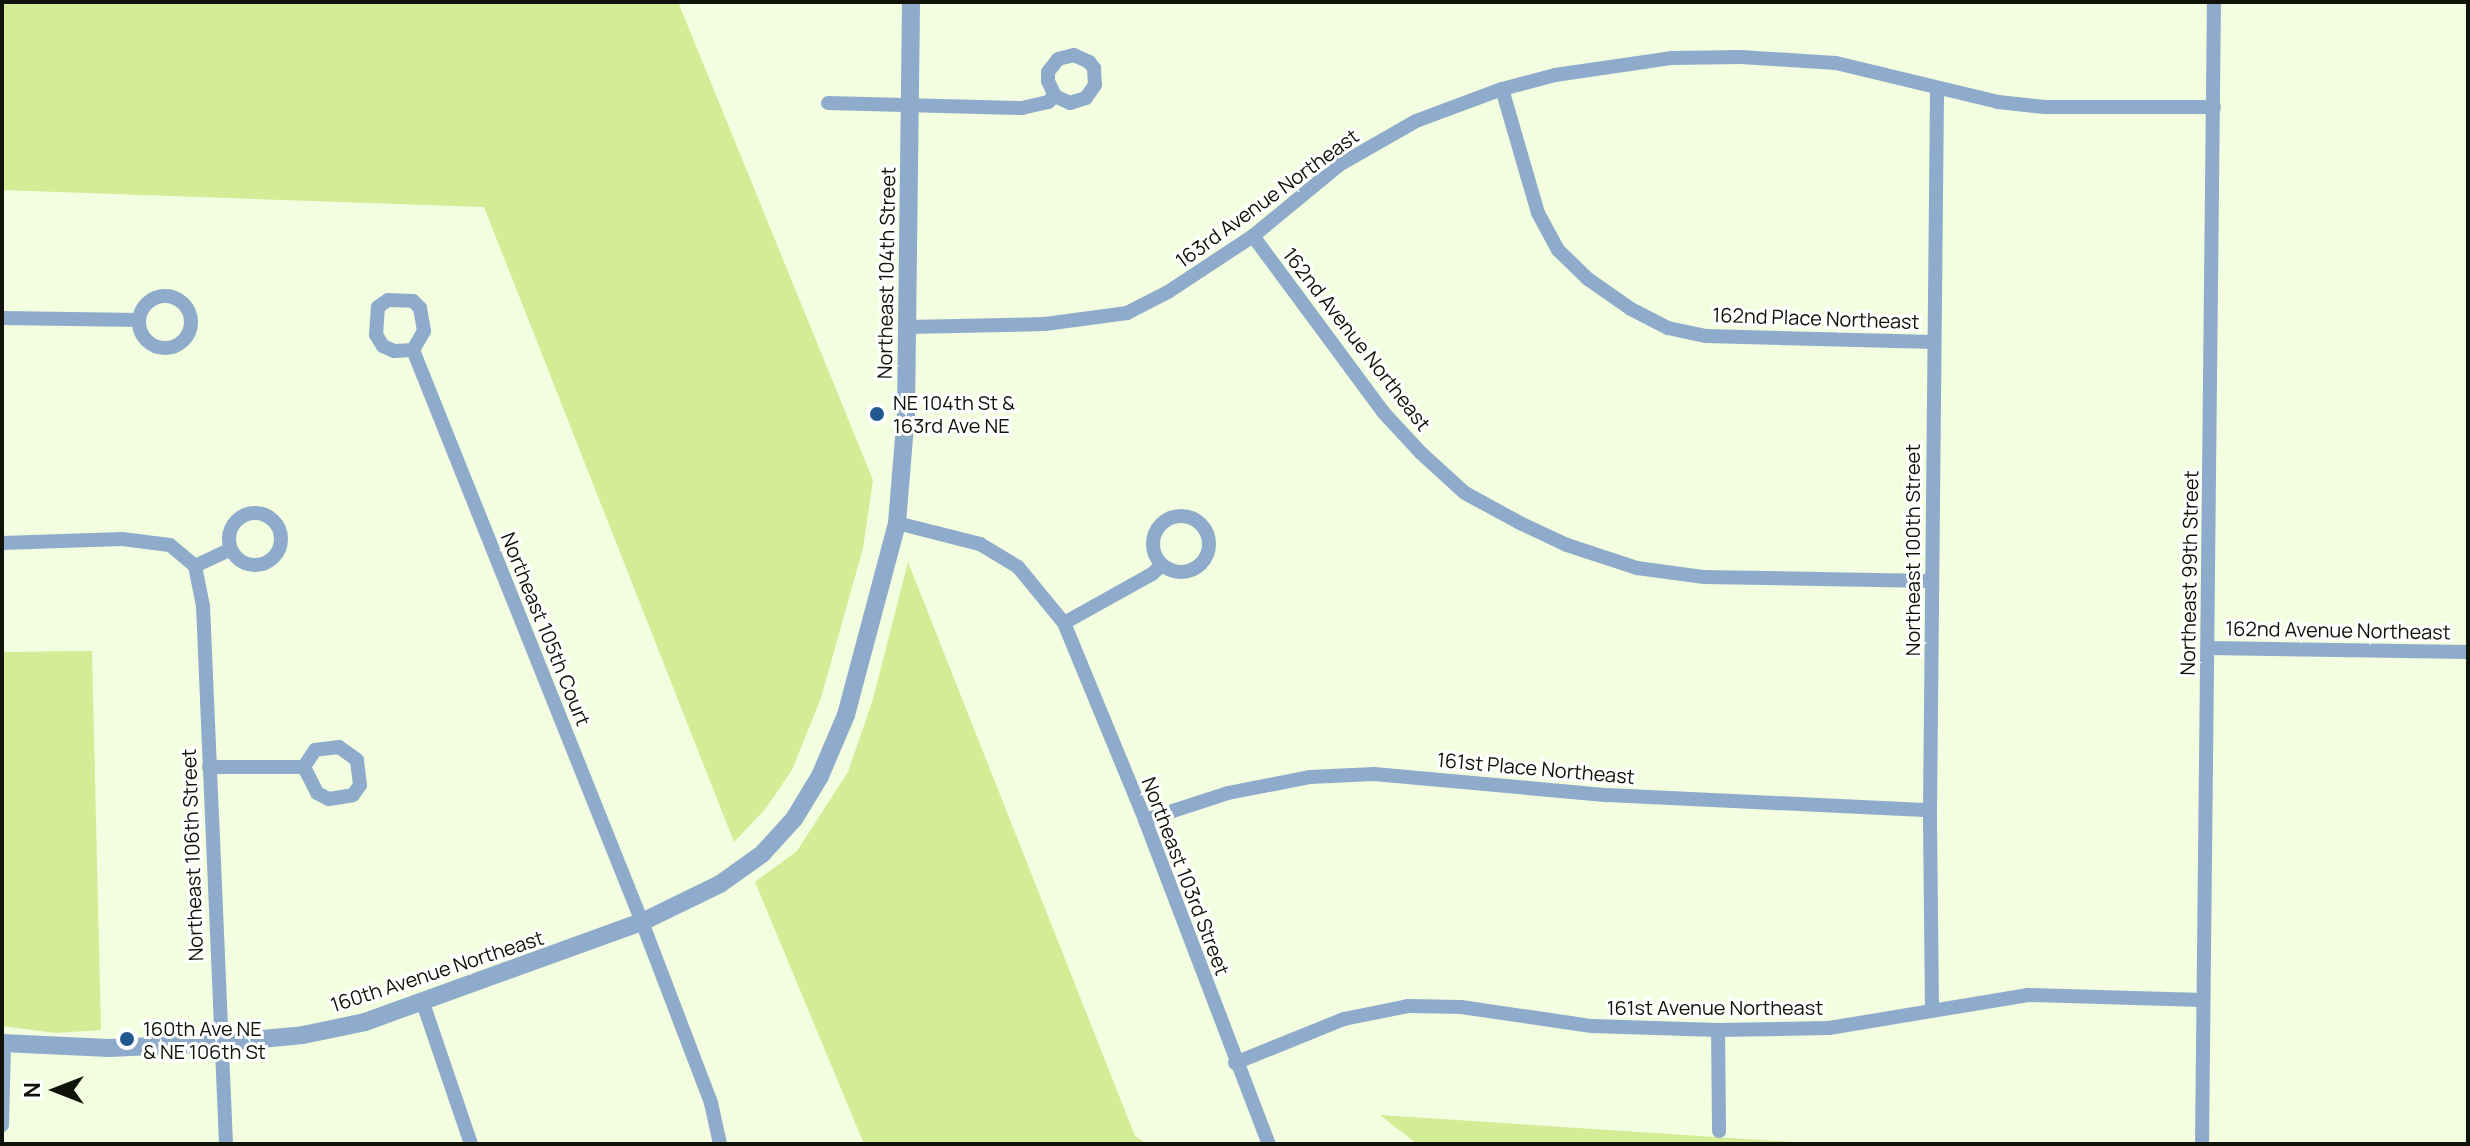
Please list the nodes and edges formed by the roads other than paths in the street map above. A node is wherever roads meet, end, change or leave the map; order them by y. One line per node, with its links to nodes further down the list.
1 (911, 2): 7 (street, Northeast 104th Street)
2 (2214, 2): 8 (street, Northeast 99th Street)
3 (1502, 89): 4 (street, 163rd Avenue Northeast); 9 (street, 163rd Avenue Northeast); 13 (street, 162nd Place Northeast)
4 (1937, 90): 8 (street, 163rd Avenue Northeast); 13 (street, Northeast 100th Street)
5 (1055, 96): 7 (street)
6 (828, 103): 7 (street)
7 (910, 105): 12 (street, Northeast 104th Street)
8 (2214, 107): 22 (street, Northeast 99th Street)
9 (1253, 236): 12 (street, 163rd Avenue Northeast); 20 (street, 162nd Avenue Northeast)
10 (2, 318): 11 (street)
11 (139, 320)
12 (907, 327): 15 (street, Northeast 104th Street)
13 (1934, 342): 20 (street, Northeast 100th Street)
14 (413, 350): 28 (street, Northeast 105th Court)
15 (897, 523): 21 (street); 28 (street, Northeast 104th Street)
16 (2, 543): 19 (street)
17 (229, 550): 19 (street)
18 (1162, 565): 21 (street)
19 (195, 566): 24 (street, Northeast 106th Street)
20 (1932, 581): 26 (street, Northeast 100th Street)
21 (1064, 623): 27 (street, Northeast 103rd Street)
22 (2208, 648): 23 (street, 162nd Avenue Northeast); 29 (street, Northeast 99th Street)
23 (2468, 652)
24 (209, 767): 25 (street); 33 (street, Northeast 106th Street)
25 (304, 767)
26 (1930, 810): 27 (street, 161st Place Northeast); 31 (street, Northeast 100th Street)
27 (1145, 820): 35 (street, Northeast 103rd Street)
28 (642, 922): 30 (street, 160th Avenue Northeast); 40 (street, Northeast 105th Court)
29 (2203, 1000): 31 (street, 161st Avenue Northeast); 42 (street, Northeast 99th Street)
30 (423, 1003): 33 (street, 160th Avenue Northeast); 39 (street)
31 (1932, 1010): 32 (street, 161st Avenue Northeast)
32 (1718, 1030): 35 (street, 161st Avenue Northeast); 37 (street)
33 (219, 1043): 34 (street, 160th Avenue Northeast); 38 (street, Northeast 106th Street)
34 (3, 1044): 36 (street)
35 (1235, 1063): 41 (street, Northeast 103rd Street)
36 (2, 1125)
37 (1719, 1131)
38 (226, 1144)
39 (471, 1144)
40 (720, 1144)
41 (1269, 1144)
42 (2202, 1144)

